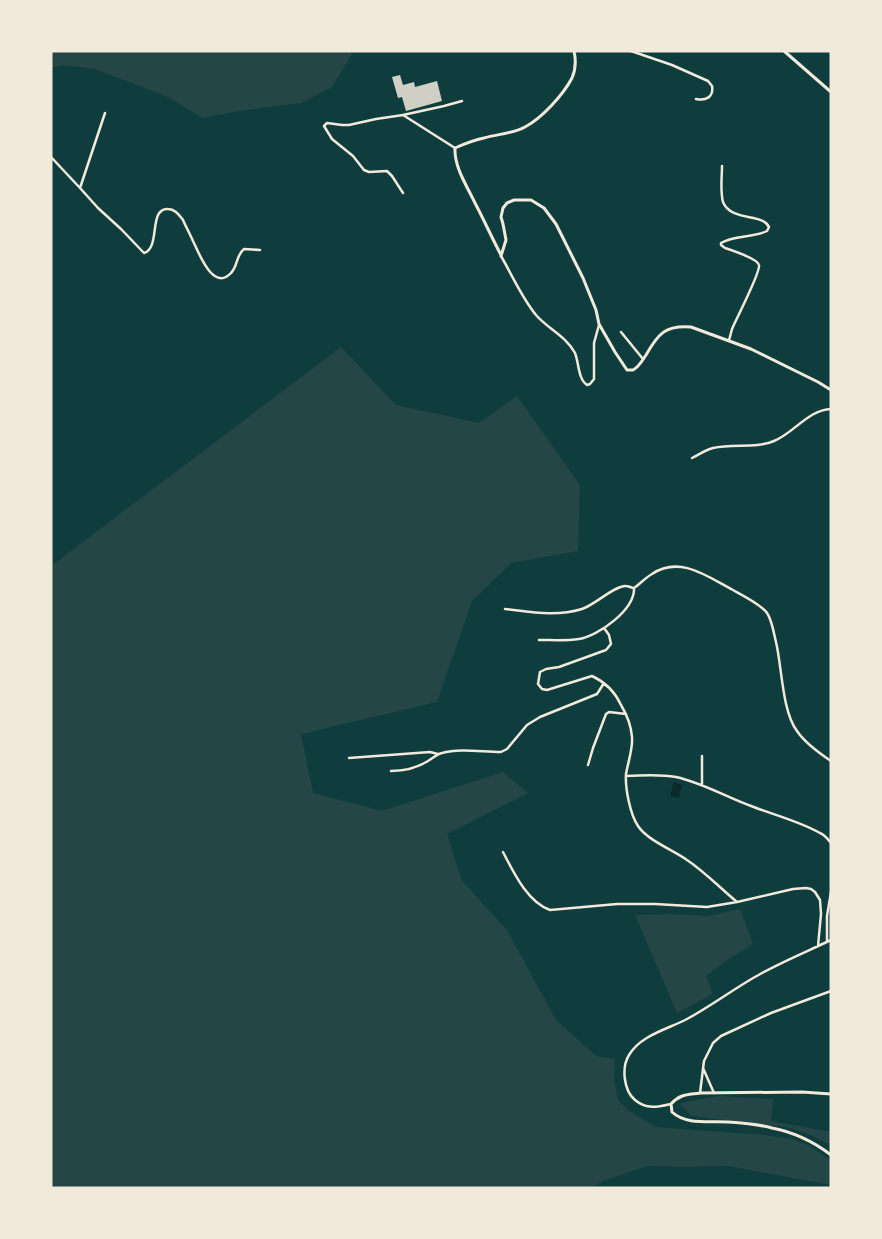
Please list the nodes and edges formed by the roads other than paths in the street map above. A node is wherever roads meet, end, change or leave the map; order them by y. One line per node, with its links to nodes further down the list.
1 (574, 51): 9 (street)
2 (631, 51): 5 (street)
3 (784, 51): 4 (street)
4 (831, 92)
5 (696, 99)
6 (462, 101): 8 (street)
7 (105, 113): 12 (street)
8 (403, 115): 9 (street); 13 (street)
9 (455, 148): 15 (street)
10 (51, 157): 12 (street)
11 (722, 166): 18 (street)
12 (80, 188): 14 (street)
13 (403, 192)
14 (260, 250)
15 (501, 256): 16 (street); 16 (street)
16 (599, 324): 19 (street)
17 (621, 332): 19 (street)
18 (729, 340): 19 (street); 20 (street)
19 (643, 359)
20 (831, 390)
21 (831, 409): 22 (street)
22 (692, 458)
23 (634, 588): 24 (street); 25 (street); 32 (street)
24 (505, 608)
25 (604, 628): 26 (street); 27 (street)
26 (539, 640)
27 (604, 683): 28 (street); 29 (street)
28 (626, 714): 33 (street); 35 (street)
29 (438, 754): 31 (street); 34 (street)
30 (702, 756): 36 (street)
31 (349, 758)
32 (831, 761)
33 (588, 765)
34 (391, 771)
35 (626, 776): 36 (street); 40 (street)
36 (702, 785): 37 (street)
37 (831, 843)
38 (503, 852): 40 (street)
39 (831, 892): 42 (street)
40 (737, 902): 43 (street)
41 (831, 940): 42 (street)
42 (827, 942): 43 (street)
43 (818, 946): 49 (street)
44 (831, 991): 45 (street)
45 (703, 1067): 46 (street); 47 (street)
46 (700, 1093): 47 (street); 49 (street)
47 (714, 1093): 48 (street)
48 (831, 1094)
49 (671, 1104): 50 (street)
50 (831, 1156)

